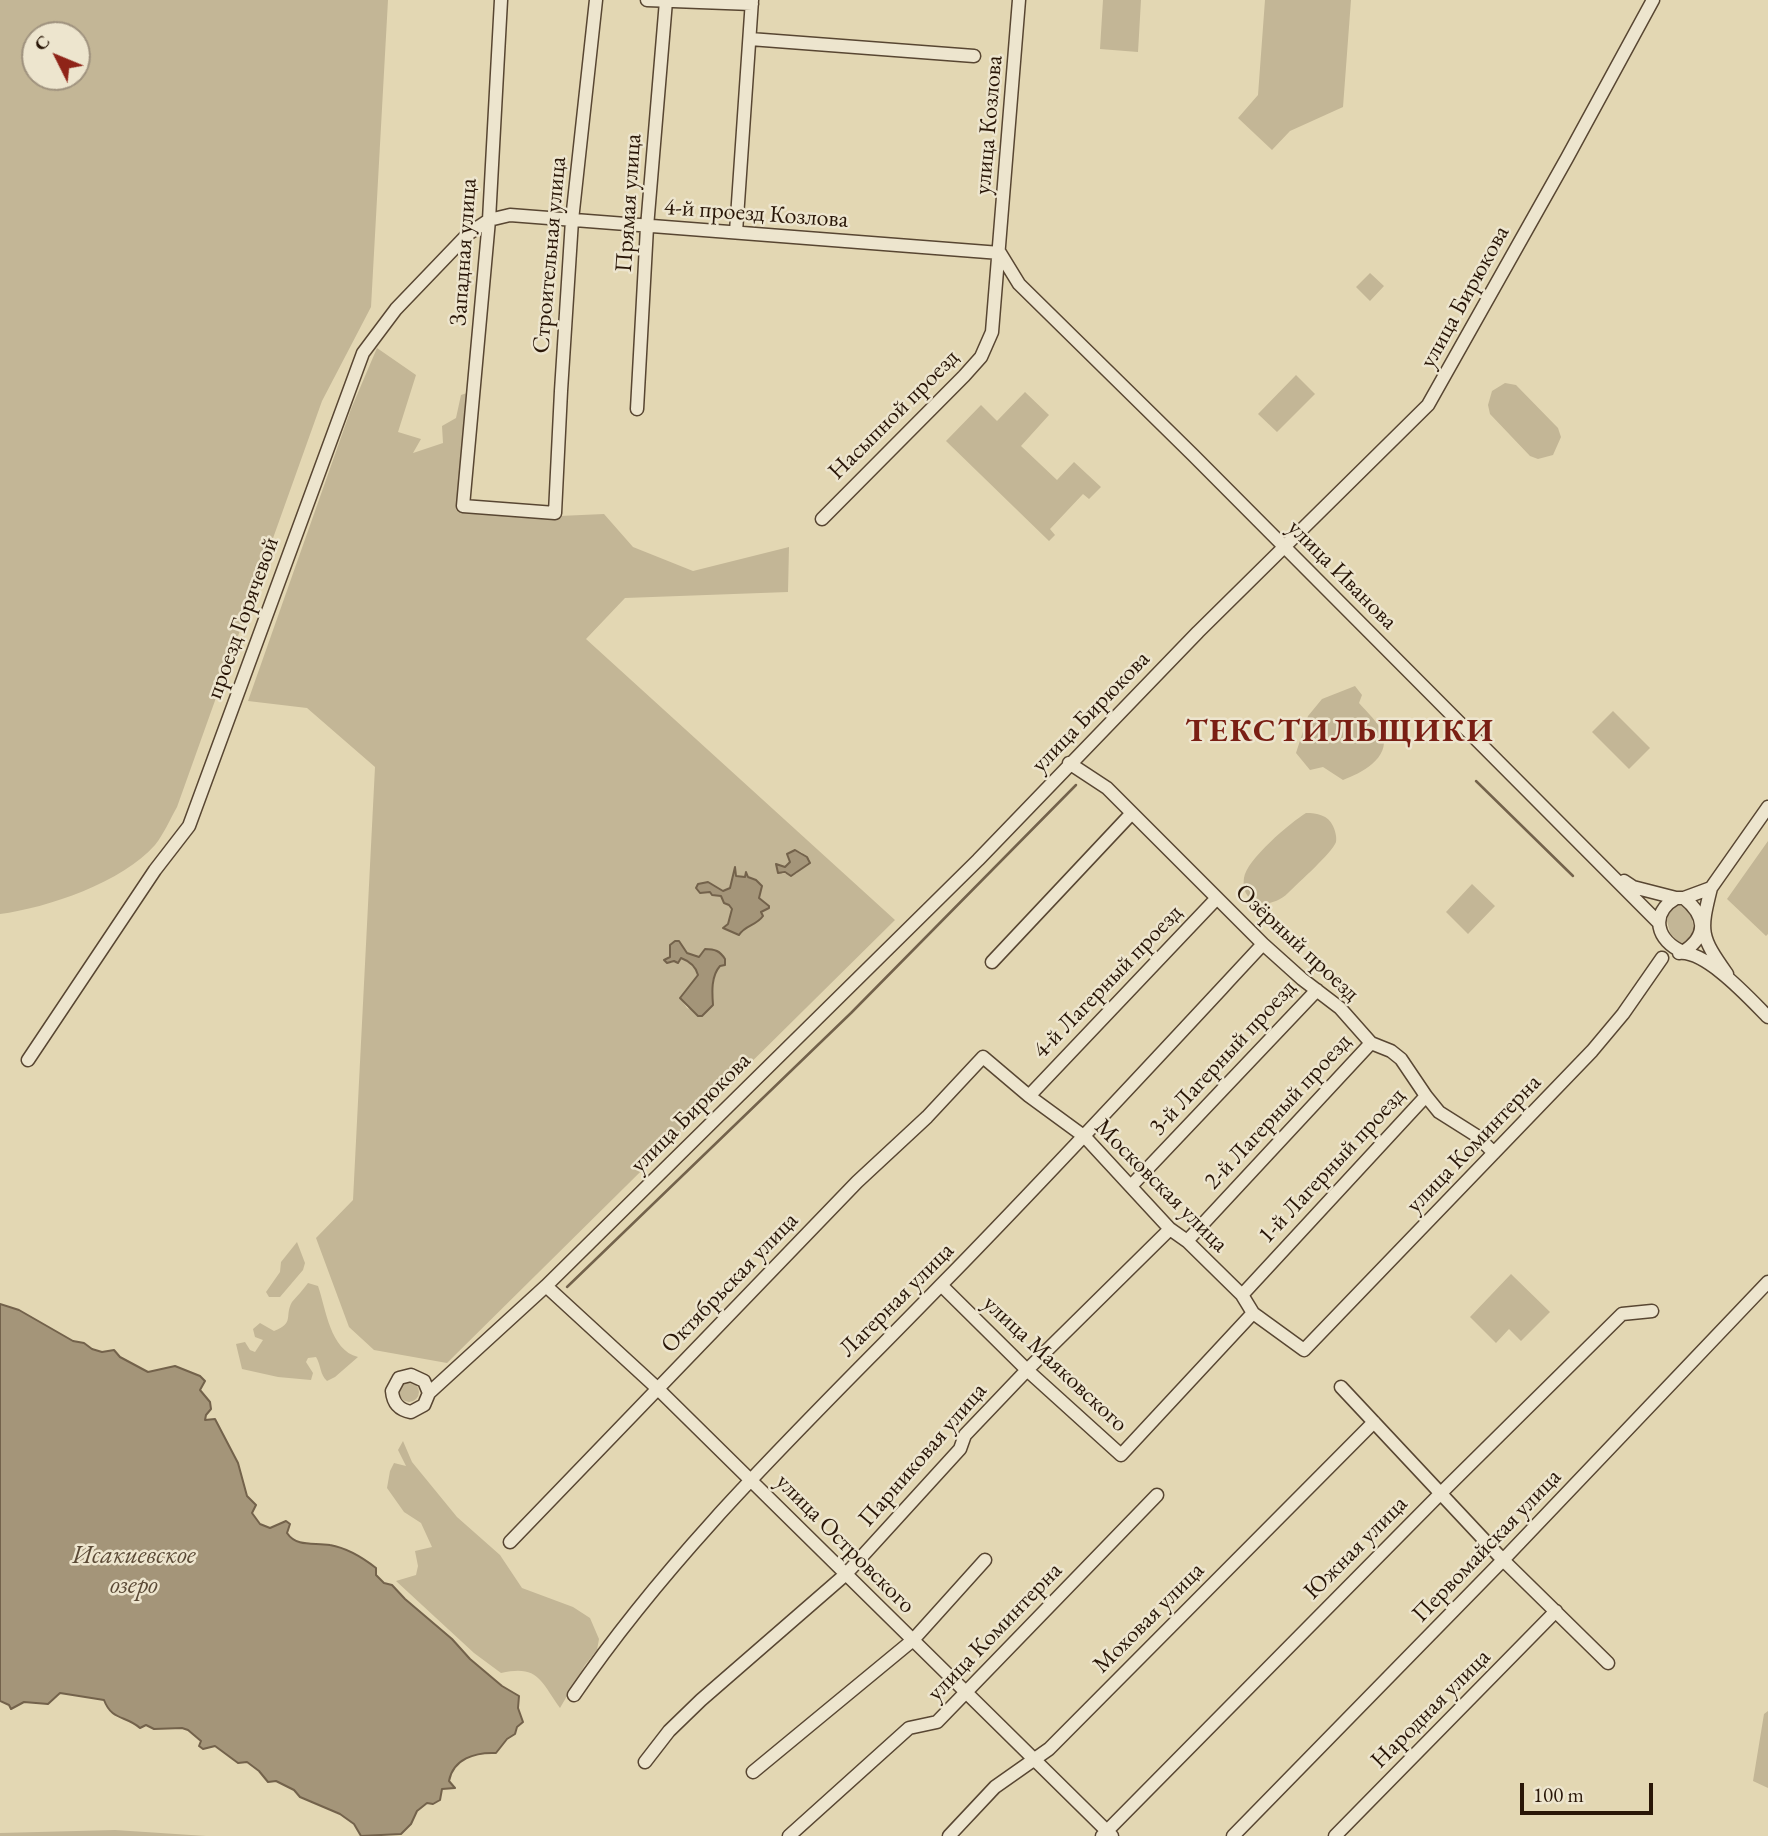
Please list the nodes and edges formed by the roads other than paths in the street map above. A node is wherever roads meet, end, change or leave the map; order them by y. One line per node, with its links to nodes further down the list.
1 (501, 0): 11 (street, Западная улица)
2 (596, 0): 12 (street, Строительная улица)
3 (648, 0): 6 (street)
4 (1019, 0): 15 (street, улица Козлова)
5 (1653, 0): 19 (street, улица Бирюкова)
6 (666, 1): 7 (street); 13 (street, Прямая улица)
7 (752, 2): 8 (street)
8 (750, 39): 9 (street); 14 (street)
9 (974, 56)
10 (510, 215): 11 (street, проезд Горячевой); 12 (street, 4-й проезд Козлова)
11 (489, 220): 17 (street, Западная улица); 38 (street, проезд Горячевой)
12 (572, 220): 13 (street, 4-й проезд Козлова); 17 (street, Строительная улица)
13 (647, 227): 14 (street, 4-й проезд Козлова); 16 (street, Прямая улица)
14 (736, 232): 15 (street, 4-й проезд Козлова)
15 (1000, 253): 18 (street, Насыпной проезд); 19 (street, улица Иванова)
16 (637, 409)
17 (555, 513)
18 (822, 519)
19 (1284, 547): 20 (street, улица Бирюкова); 23 (street, улица Иванова)
20 (1069, 763): 22 (street, Озёрный проезд); 48 (street, улица Бирюкова)
21 (1768, 807): 24 (street)
22 (1132, 813): 25 (street, Озёрный проезд); 32 (street)
23 (1606, 869): 26 (street); 28 (street, улица Иванова)
24 (1711, 888): 26 (street); 27 (street)
25 (1217, 898): 29 (street, Озёрный проезд); 39 (street, 4-й Лагерный проезд)
26 (1680, 898): 27 (street); 28 (street)
27 (1702, 925): 30 (street); 33 (street)
28 (1660, 928): 30 (street); 31 (street)
29 (1263, 944): 34 (street, Озёрный проезд); 41 (street, Лагерная улица)
30 (1683, 952): 31 (street); 33 (street)
31 (1662, 958): 42 (street, улица Коминтерна)
32 (992, 962)
33 (1732, 982): 35 (street)
34 (1317, 990): 36 (street, Озёрный проезд); 43 (street, 3-й Лагерный проезд)
35 (1768, 1017)
36 (1371, 1043): 40 (street, Озёрный проезд); 45 (street, 2-й Лагерный проезд)
37 (983, 1057): 39 (street, Московская улица); 57 (street, Октябрьская улица)
38 (28, 1060)
39 (1029, 1096): 41 (street, Московская улица)
40 (1426, 1096): 42 (street, Озёрный проезд); 49 (street, 1-й Лагерный проезд)
41 (1084, 1137): 43 (street, Московская улица); 47 (street, Лагерная улица)
42 (1494, 1153): 52 (street, улица Коминтерна)
43 (1130, 1186): 44 (street, Московская улица)
44 (1170, 1229): 45 (street, Московская улица); 53 (street, Парниковая улица)
45 (1187, 1241): 49 (street, Московская улица)
46 (1768, 1282): 65 (street, Первомайская улица)
47 (941, 1285): 53 (street, улица Маяковского); 60 (street, Лагерная улица)
48 (546, 1286): 54 (street, улица Бирюкова); 57 (street, улица Островского)
49 (1242, 1295): 51 (street, Московская улица)
50 (1652, 1311): 61 (street, Южная улица)
51 (1253, 1313): 52 (street, Московская улица); 53 (street, улица Маяковского)
52 (1304, 1350)
53 (1027, 1370): 66 (street, Парниковая улица)
54 (453, 1371): 55 (street, улица Бирюкова); 58 (street, улица Бирюкова)
55 (418, 1376): 58 (street); 58 (street, улица Бирюкова)
56 (1341, 1387): 59 (street)
57 (657, 1388): 60 (street, улица Островского); 63 (street, Октябрьская улица)
58 (429, 1393)
59 (1374, 1422): 61 (street); 72 (street, Моховая улица)
60 (750, 1479): 66 (street, улица Островского); 71 (street, Лагерная улица)
61 (1441, 1493): 65 (street); 75 (street, Южная улица)
62 (1157, 1495): 70 (street, улица Коминтерна)
63 (510, 1542)
64 (985, 1560): 68 (street)
65 (1503, 1560): 67 (street); 78 (street, Первомайская улица)
66 (846, 1574): 68 (street, улица Островского); 73 (street, Парниковая улица)
67 (1556, 1611): 69 (street); 79 (street, Народная улица)
68 (913, 1640): 70 (street, улица Островского); 74 (street)
69 (1608, 1663)
70 (966, 1691): 72 (street, улица Островского); 76 (street, улица Коминтерна)
71 (574, 1695)
72 (1033, 1759): 75 (street, улица Островского); 77 (street, Моховая улица)
73 (645, 1762)
74 (753, 1772)
75 (1107, 1834)
76 (789, 1836)
77 (949, 1836)
78 (1233, 1836)
79 (1335, 1836)

